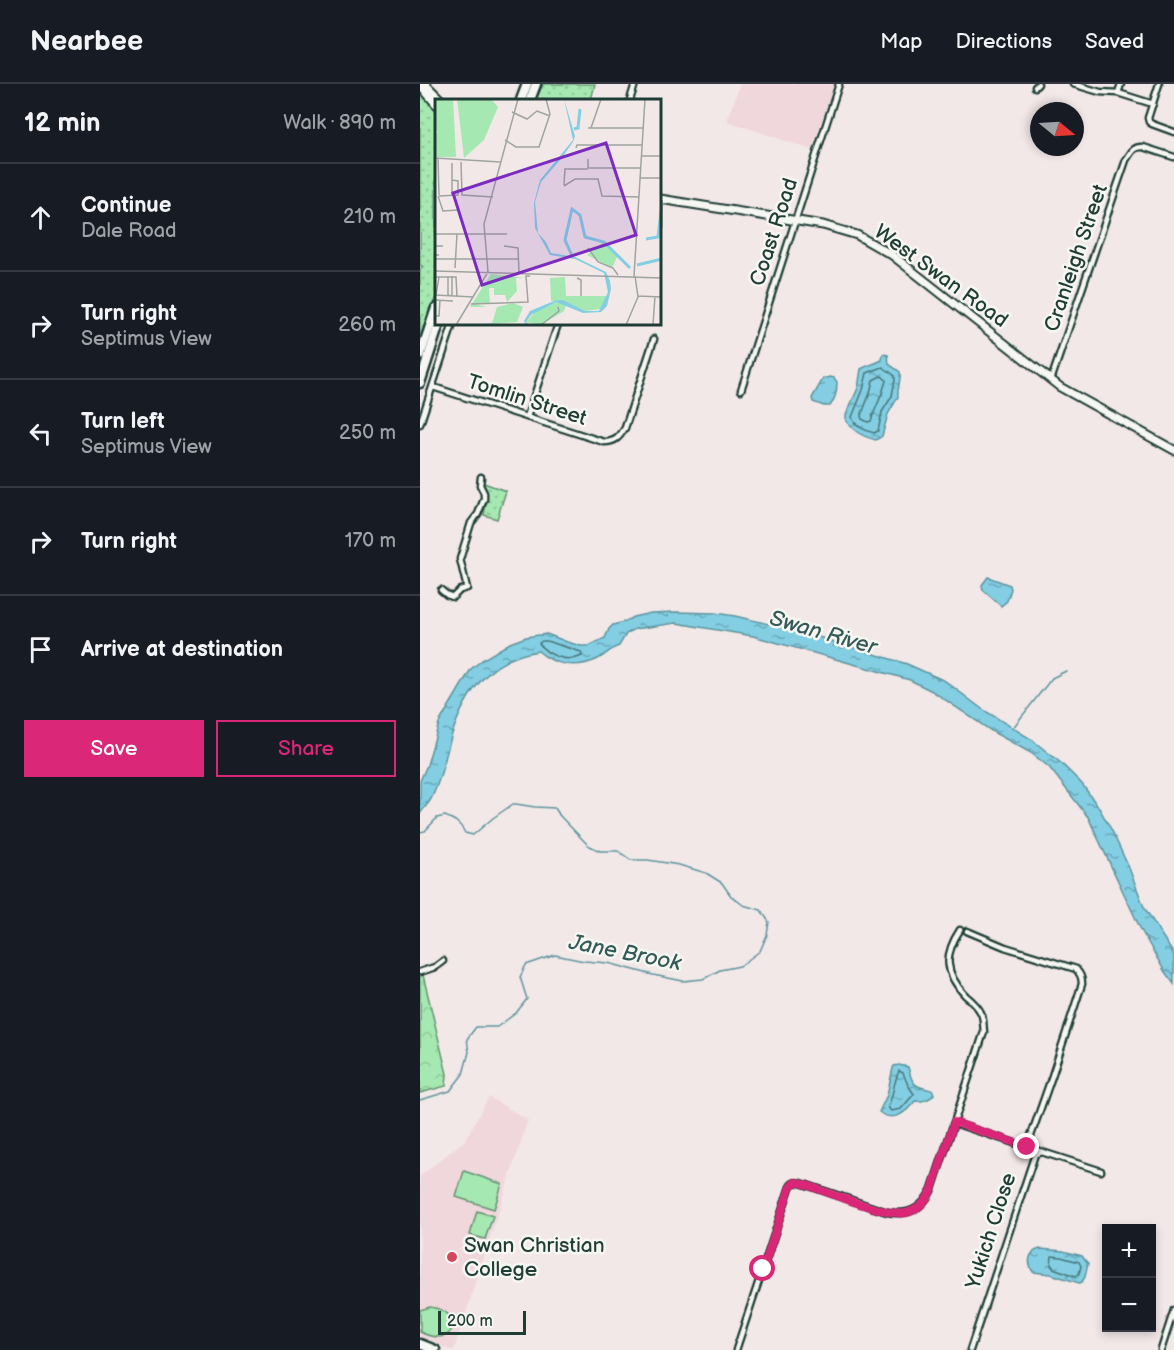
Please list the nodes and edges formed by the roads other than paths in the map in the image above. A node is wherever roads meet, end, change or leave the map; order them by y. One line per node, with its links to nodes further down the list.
1 (425, 84): 11 (main road)
2 (527, 84): 12 (highway)
3 (536, 84): 13 (highway)
4 (635, 84): 14 (street)
5 (839, 84): 20 (street, Coast Road)
6 (1072, 84): 10 (street)
7 (1121, 84): 10 (street)
8 (1159, 84): 16 (street)
9 (420, 85): 15 (main road)
10 (1118, 93): 16 (street)
11 (440, 99)
12 (521, 99)
13 (530, 99)
14 (630, 99)
15 (435, 103)
16 (1153, 104): 17 (street)
17 (1174, 132)
18 (1174, 157): 27 (street, Cranleigh Street)
19 (662, 198): 20 (main road, West Swan Road)
20 (795, 220): 27 (main road, West Swan Road); 30 (street, Coast Road)
21 (435, 311): 26 (highway)
22 (438, 326): 28 (highway)
23 (452, 326): 29 (street)
24 (557, 326): 31 (street)
25 (654, 339): 31 (street, Tomlin Street)
26 (420, 356)
27 (1051, 381): 33 (main road, West Swan Road)
28 (420, 383)
29 (433, 387): 31 (street, Tomlin Street); 32 (street)
30 (741, 390)
31 (527, 417)
32 (420, 424)
33 (1174, 450)
34 (481, 477): 35 (street)
35 (441, 590)
36 (960, 930): 40 (street)
37 (967, 931): 41 (street)
38 (443, 961): 39 (street)
39 (420, 972)
40 (954, 1122): 41 (street); 48 (street)
41 (1027, 1147): 42 (street)
42 (1042, 1152): 43 (street); 49 (street, Yukich Close)
43 (1101, 1171)
44 (1174, 1310): 50 (street)
45 (420, 1346): 46 (highway); 47 (highway)
46 (425, 1350)
47 (435, 1350)
48 (736, 1350)
49 (970, 1350)
50 (1161, 1350)

